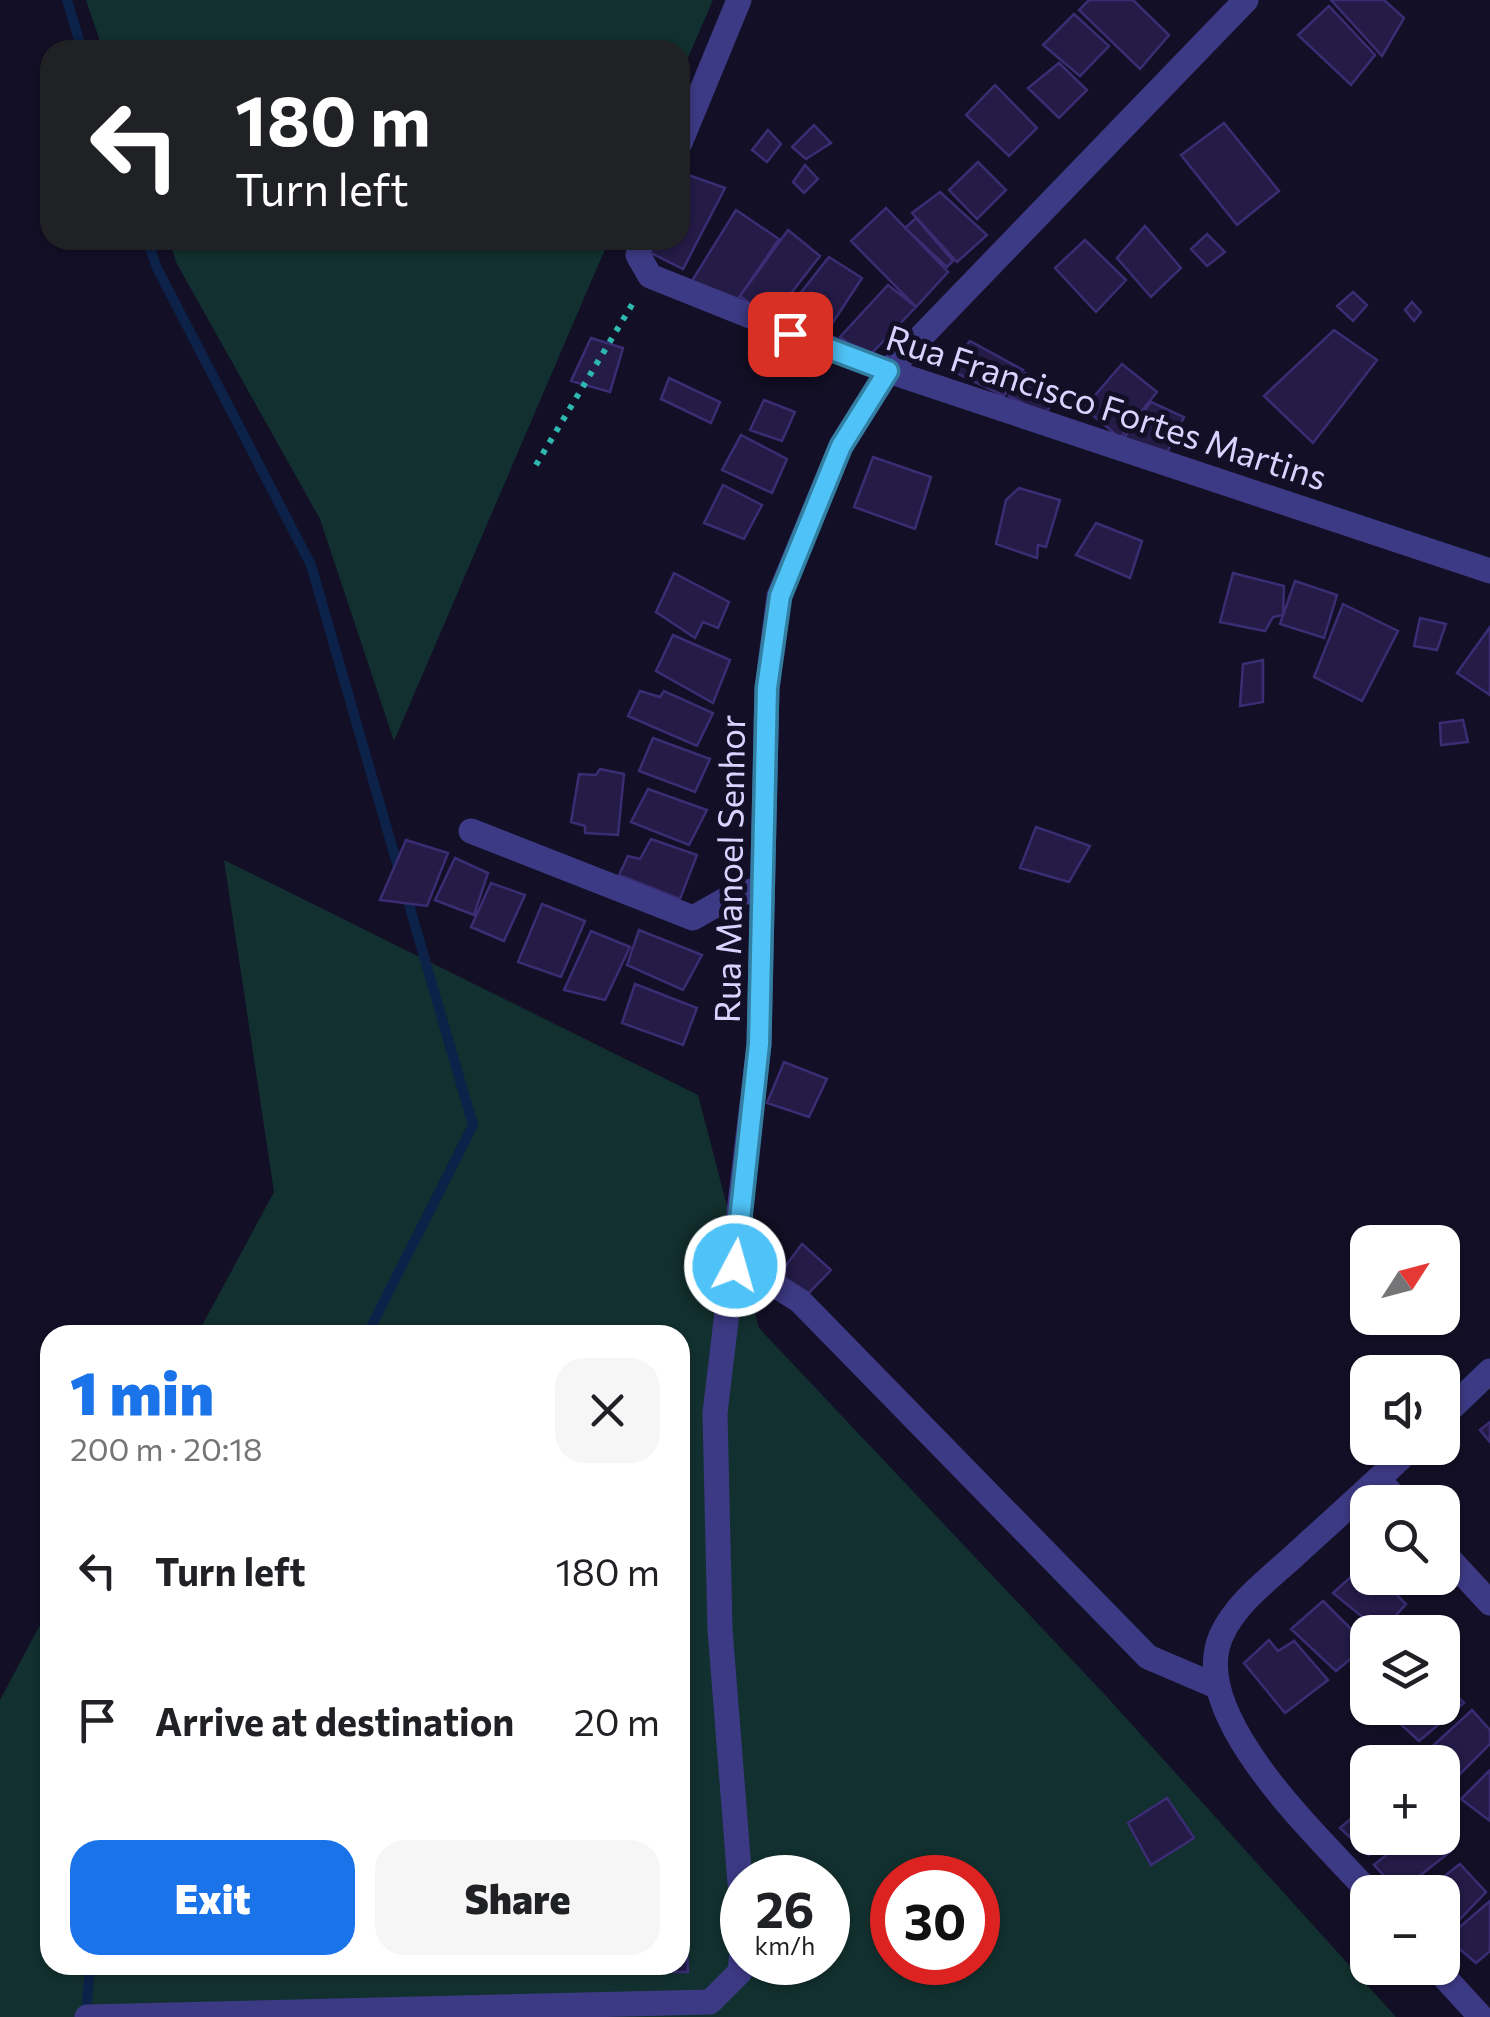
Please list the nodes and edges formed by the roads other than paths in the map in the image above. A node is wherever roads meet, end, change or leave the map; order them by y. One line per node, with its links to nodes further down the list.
1 (739, 0): 3 (street)
2 (1239, 2): 5 (street, Rua Manoel Senhor)
3 (690, 119)
4 (639, 250): 5 (street, Rua Francisco Fortes Martins)
5 (888, 371): 6 (street, Rua Francisco Fortes Martins); 8 (street, Rua Manoel Senhor)
6 (1490, 570)
7 (471, 831): 8 (street)
8 (762, 890): 9 (street, Rua Manoel Senhor)
9 (735, 1266): 17 (street); 18 (street, Rua Manoel Senhor)
10 (1490, 1372): 11 (street)
11 (1460, 1400)
12 (1393, 1465): 13 (street)
13 (1378, 1480): 14 (street); 17 (street)
14 (1383, 1485)
15 (1460, 1570): 16 (street)
16 (1490, 1603)
17 (1216, 1686): 19 (street)
18 (738, 1855)
19 (1354, 1875)
20 (727, 1985): 22 (street)
21 (1452, 1985): 23 (street)
22 (87, 2017)
23 (1481, 2017)

